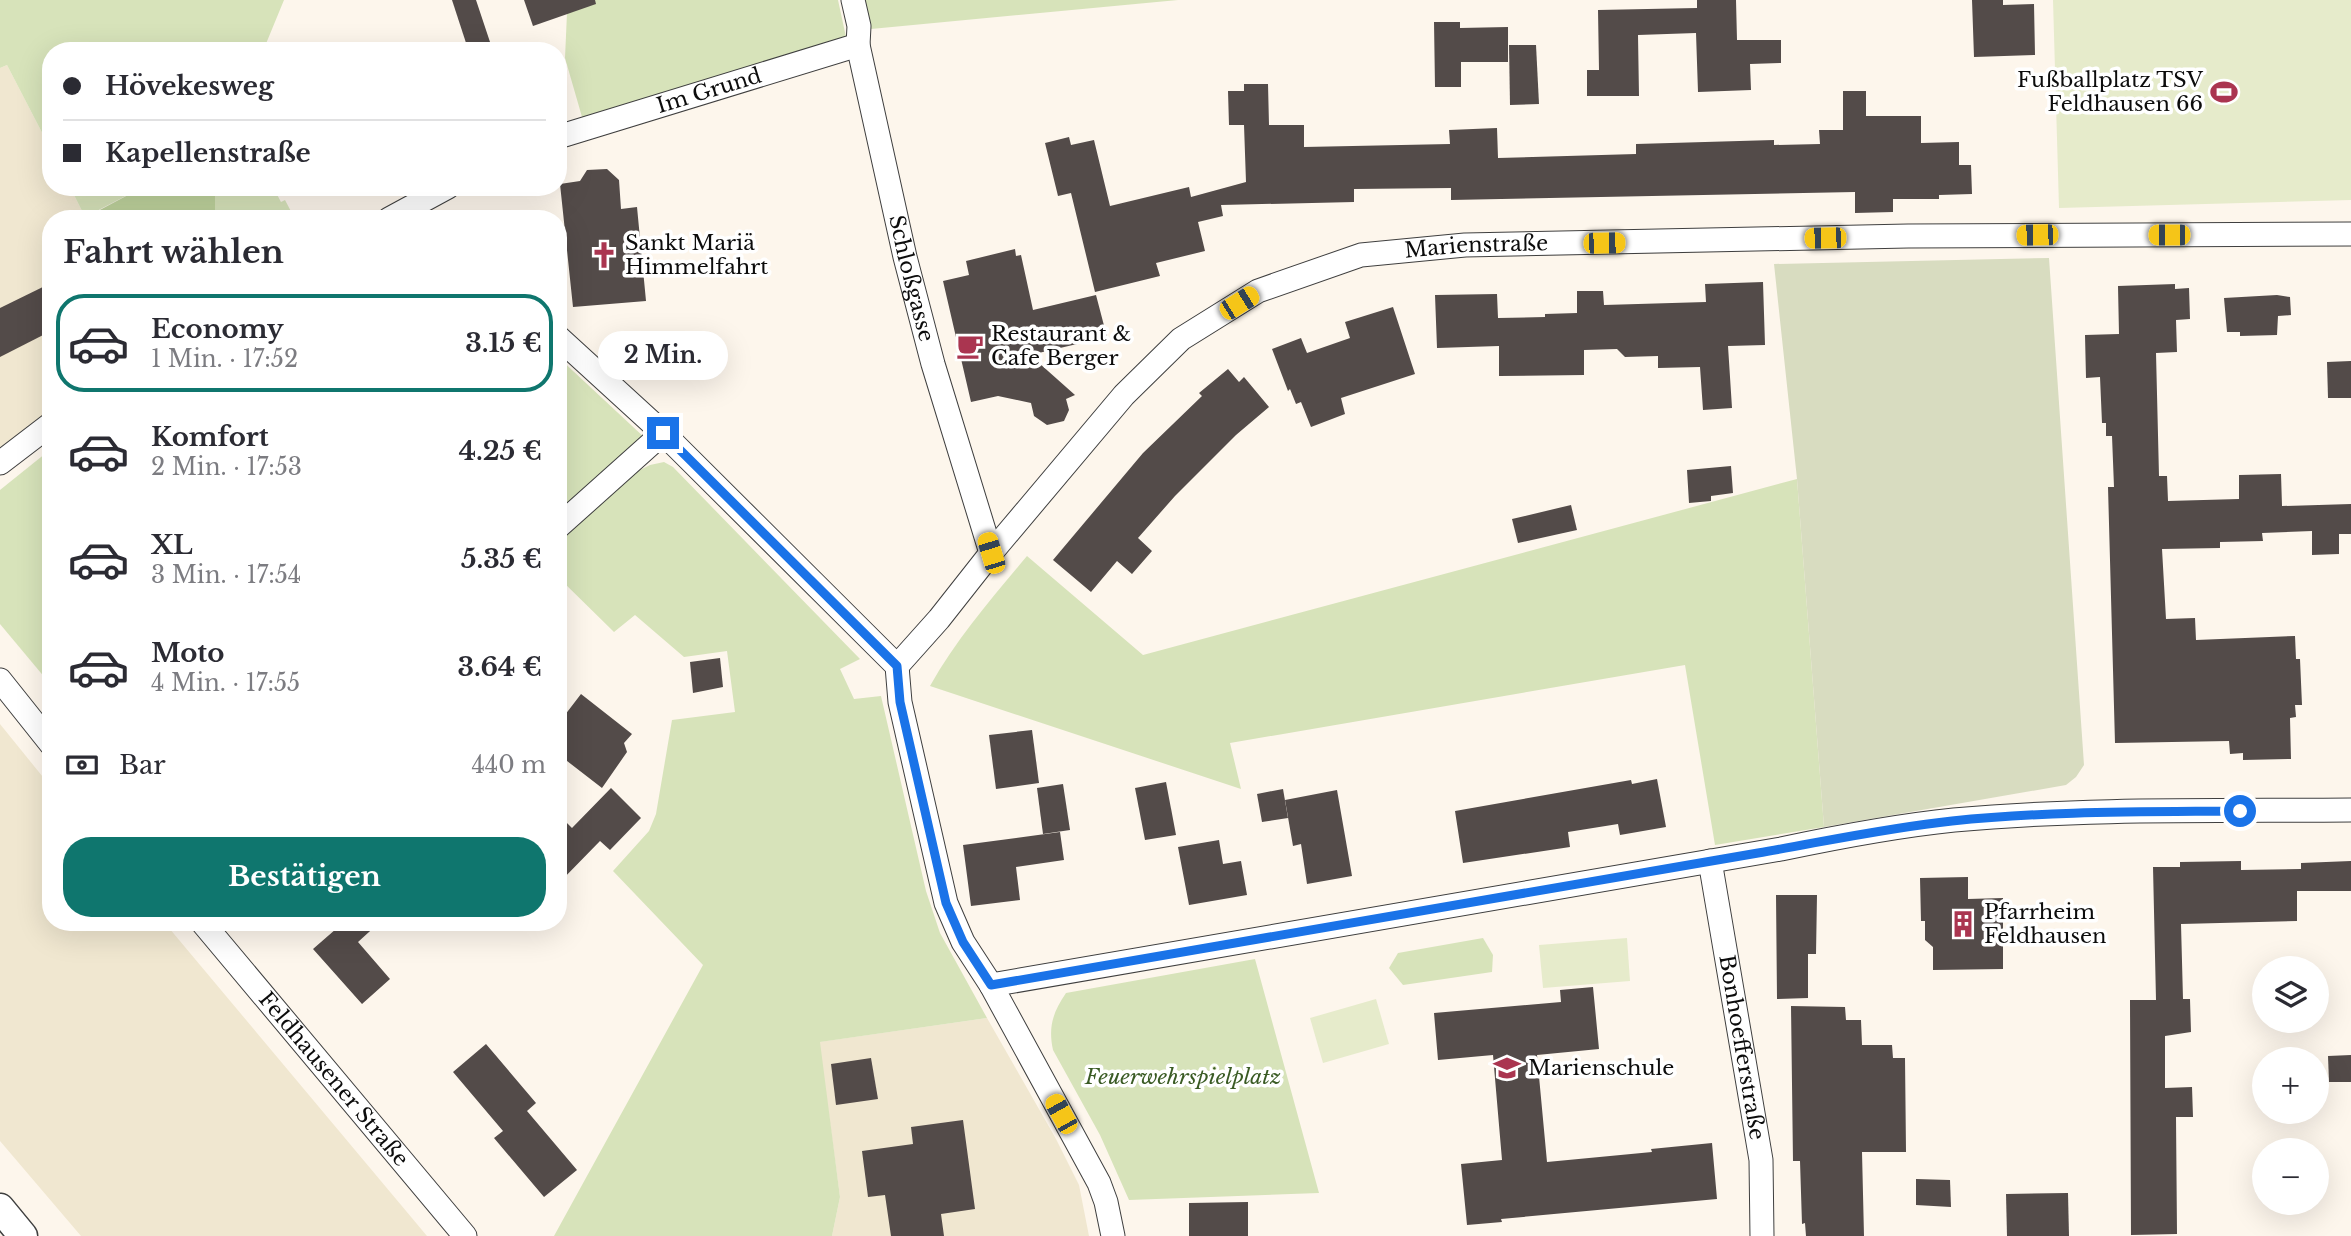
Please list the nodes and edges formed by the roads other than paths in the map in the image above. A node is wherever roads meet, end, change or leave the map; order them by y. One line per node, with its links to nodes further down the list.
1 (853, 0): 2 (street, Schloßgasse)
2 (858, 45): 3 (street, Im Grund); 12 (street, Schloßgasse)
3 (567, 134)
4 (439, 196): 5 (street)
5 (424, 210)
6 (2351, 233): 12 (street, Marienstraße)
7 (567, 346): 9 (street)
8 (42, 431): 10 (street)
9 (663, 433): 11 (street); 13 (street)
10 (0, 463)
11 (567, 519)
12 (991, 553): 13 (street, Marienstraße)
13 (897, 666): 19 (street)
14 (0, 680): 15 (street)
15 (42, 733)
16 (2351, 810): 17 (street)
17 (1710, 862): 19 (street); 24 (street, Bonhoefferstraße)
18 (210, 931): 22 (street, Feldhausener Straße)
19 (991, 985): 23 (street)
20 (0, 1208): 21 (street)
21 (23, 1236)
22 (465, 1236)
23 (1113, 1236)
24 (1762, 1236)

